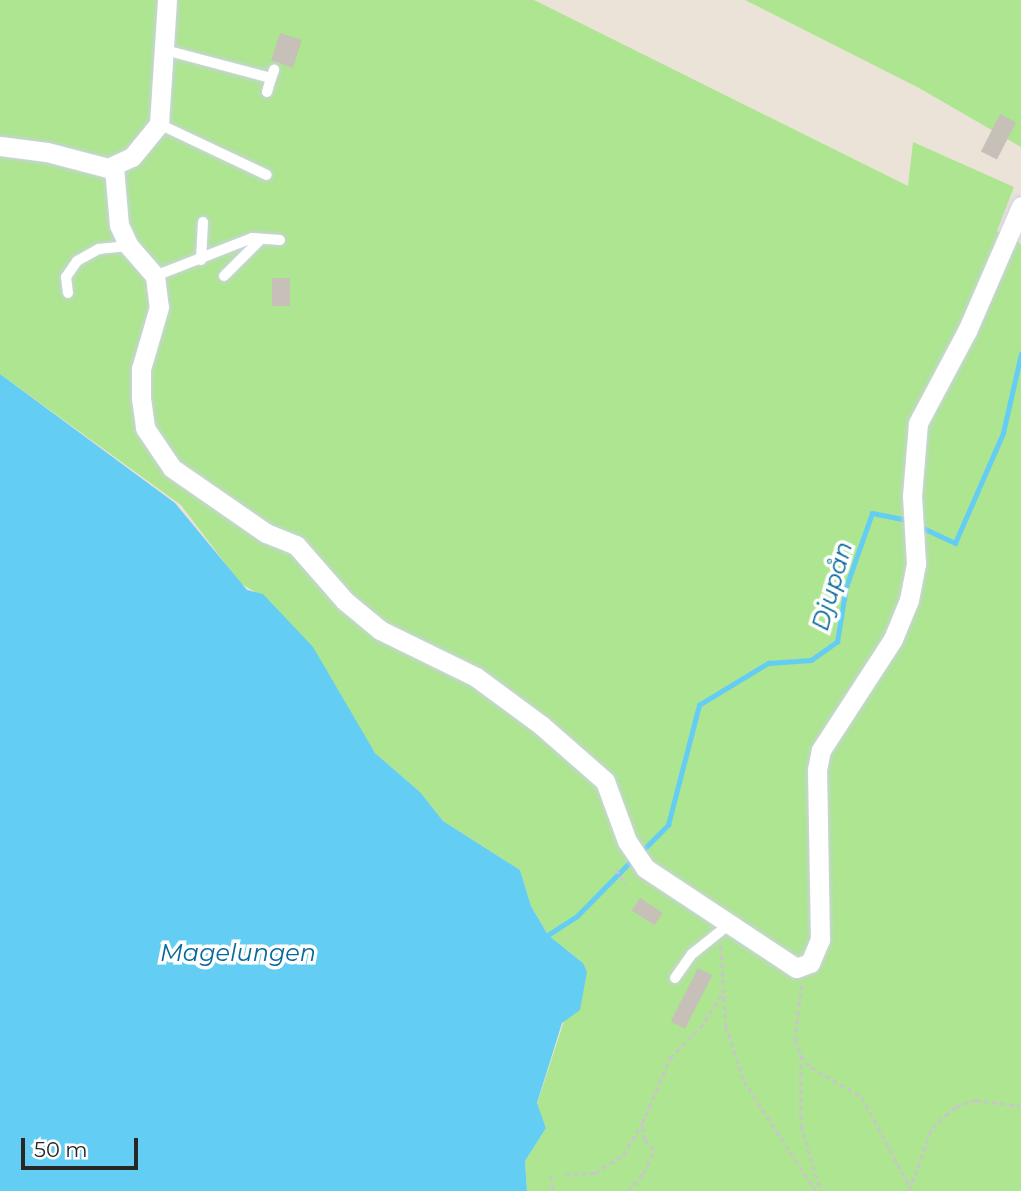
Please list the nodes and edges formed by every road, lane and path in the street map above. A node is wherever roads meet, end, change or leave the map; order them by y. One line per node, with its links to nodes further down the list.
1 (167, 0): 2 (street)
2 (165, 50): 3 (lane); 4 (street)
3 (267, 92)
4 (159, 124): 6 (street); 7 (lane)
5 (0, 146): 6 (street)
6 (114, 167): 12 (street)
7 (267, 175)
8 (1021, 206): 20 (street)
9 (202, 222): 13 (lane)
10 (260, 240): 11 (lane); 13 (lane); 15 (lane)
11 (280, 240)
12 (129, 246): 14 (street); 16 (lane)
13 (201, 260): 14 (lane)
14 (155, 276): 19 (street)
15 (224, 276)
16 (68, 293)
17 (616, 869): 18 (path)
18 (626, 885)
19 (729, 924): 20 (street); 21 (lane); 22 (path)
20 (804, 967): 23 (path)
21 (675, 978)
22 (722, 994): 25 (path); 31 (path)
23 (801, 1055): 28 (path); 32 (path)
24 (1021, 1106): 28 (path)
25 (642, 1123): 27 (path); 30 (path)
26 (551, 1175): 29 (path)
27 (565, 1175)
28 (910, 1190)
29 (554, 1191)
30 (628, 1191)
31 (816, 1191)
32 (821, 1191)

